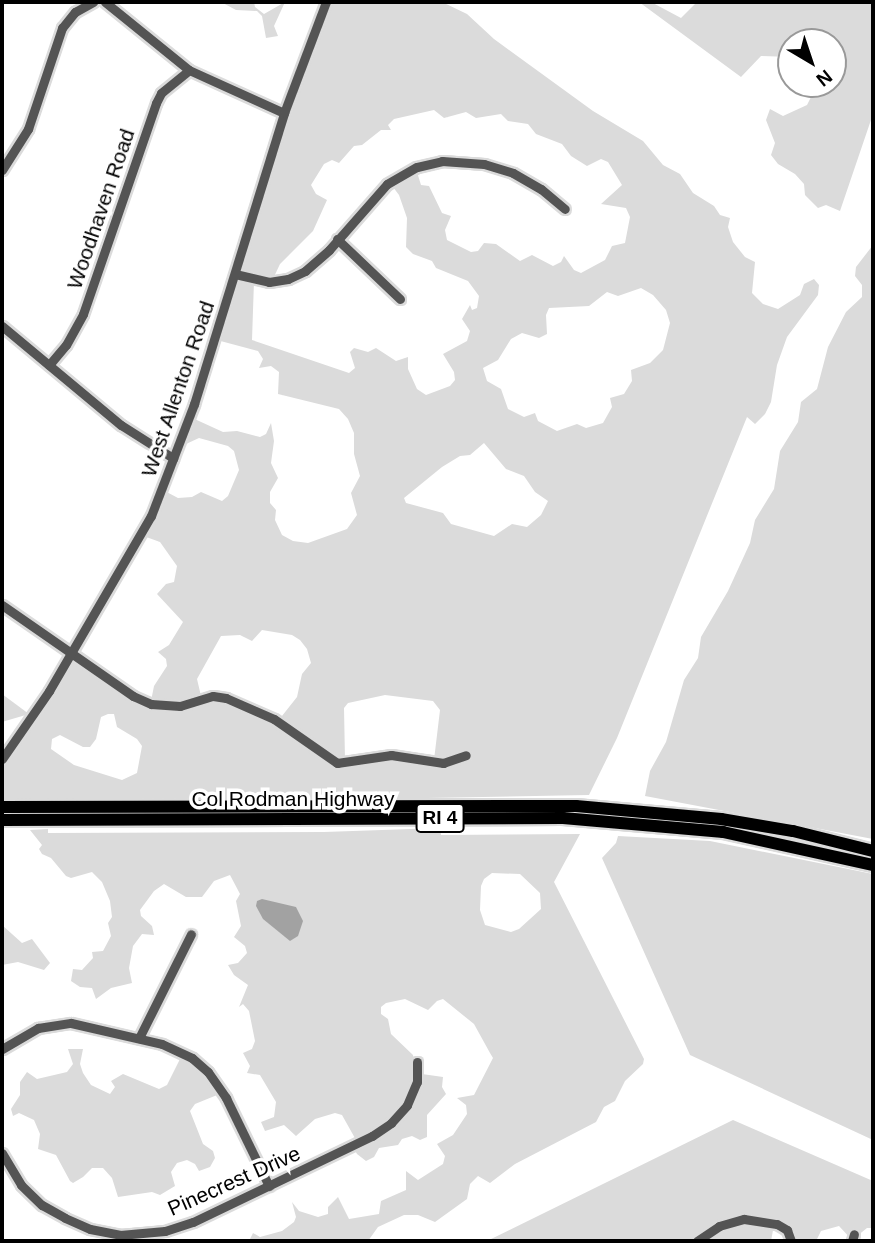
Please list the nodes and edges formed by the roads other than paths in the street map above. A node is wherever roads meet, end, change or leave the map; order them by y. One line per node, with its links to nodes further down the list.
1 (93, 2): 6 (street)
2 (106, 2): 4 (street)
3 (326, 2): 5 (street, West Allenton Road)
4 (189, 70): 5 (street); 12 (street, Woodhaven Road)
5 (284, 113): 9 (street, West Allenton Road)
6 (2, 170)
7 (565, 209): 8 (street)
8 (337, 239): 9 (street); 10 (street)
9 (235, 274): 13 (street, West Allenton Road)
10 (400, 299)
11 (2, 326): 12 (street)
12 (48, 365): 13 (street)
13 (173, 458): 15 (street, West Allenton Road)
14 (2, 605): 15 (street)
15 (72, 653): 16 (street); 17 (street, West Allenton Road)
16 (466, 755)
17 (2, 759)
18 (2, 807): 20 (highway, Col Rodman Highway / RI 4)
19 (2, 820): 21 (highway, Col Rodman Highway / RI 4)
20 (873, 851)
21 (873, 864)
22 (191, 934): 23 (street)
23 (139, 1038): 24 (street); 27 (street)
24 (2, 1049)
25 (417, 1062): 27 (street, Pinecrest Drive)
26 (2, 1153): 27 (street, Pinecrest Drive)
27 (269, 1185)
28 (697, 1241): 29 (street)
29 (791, 1241)

